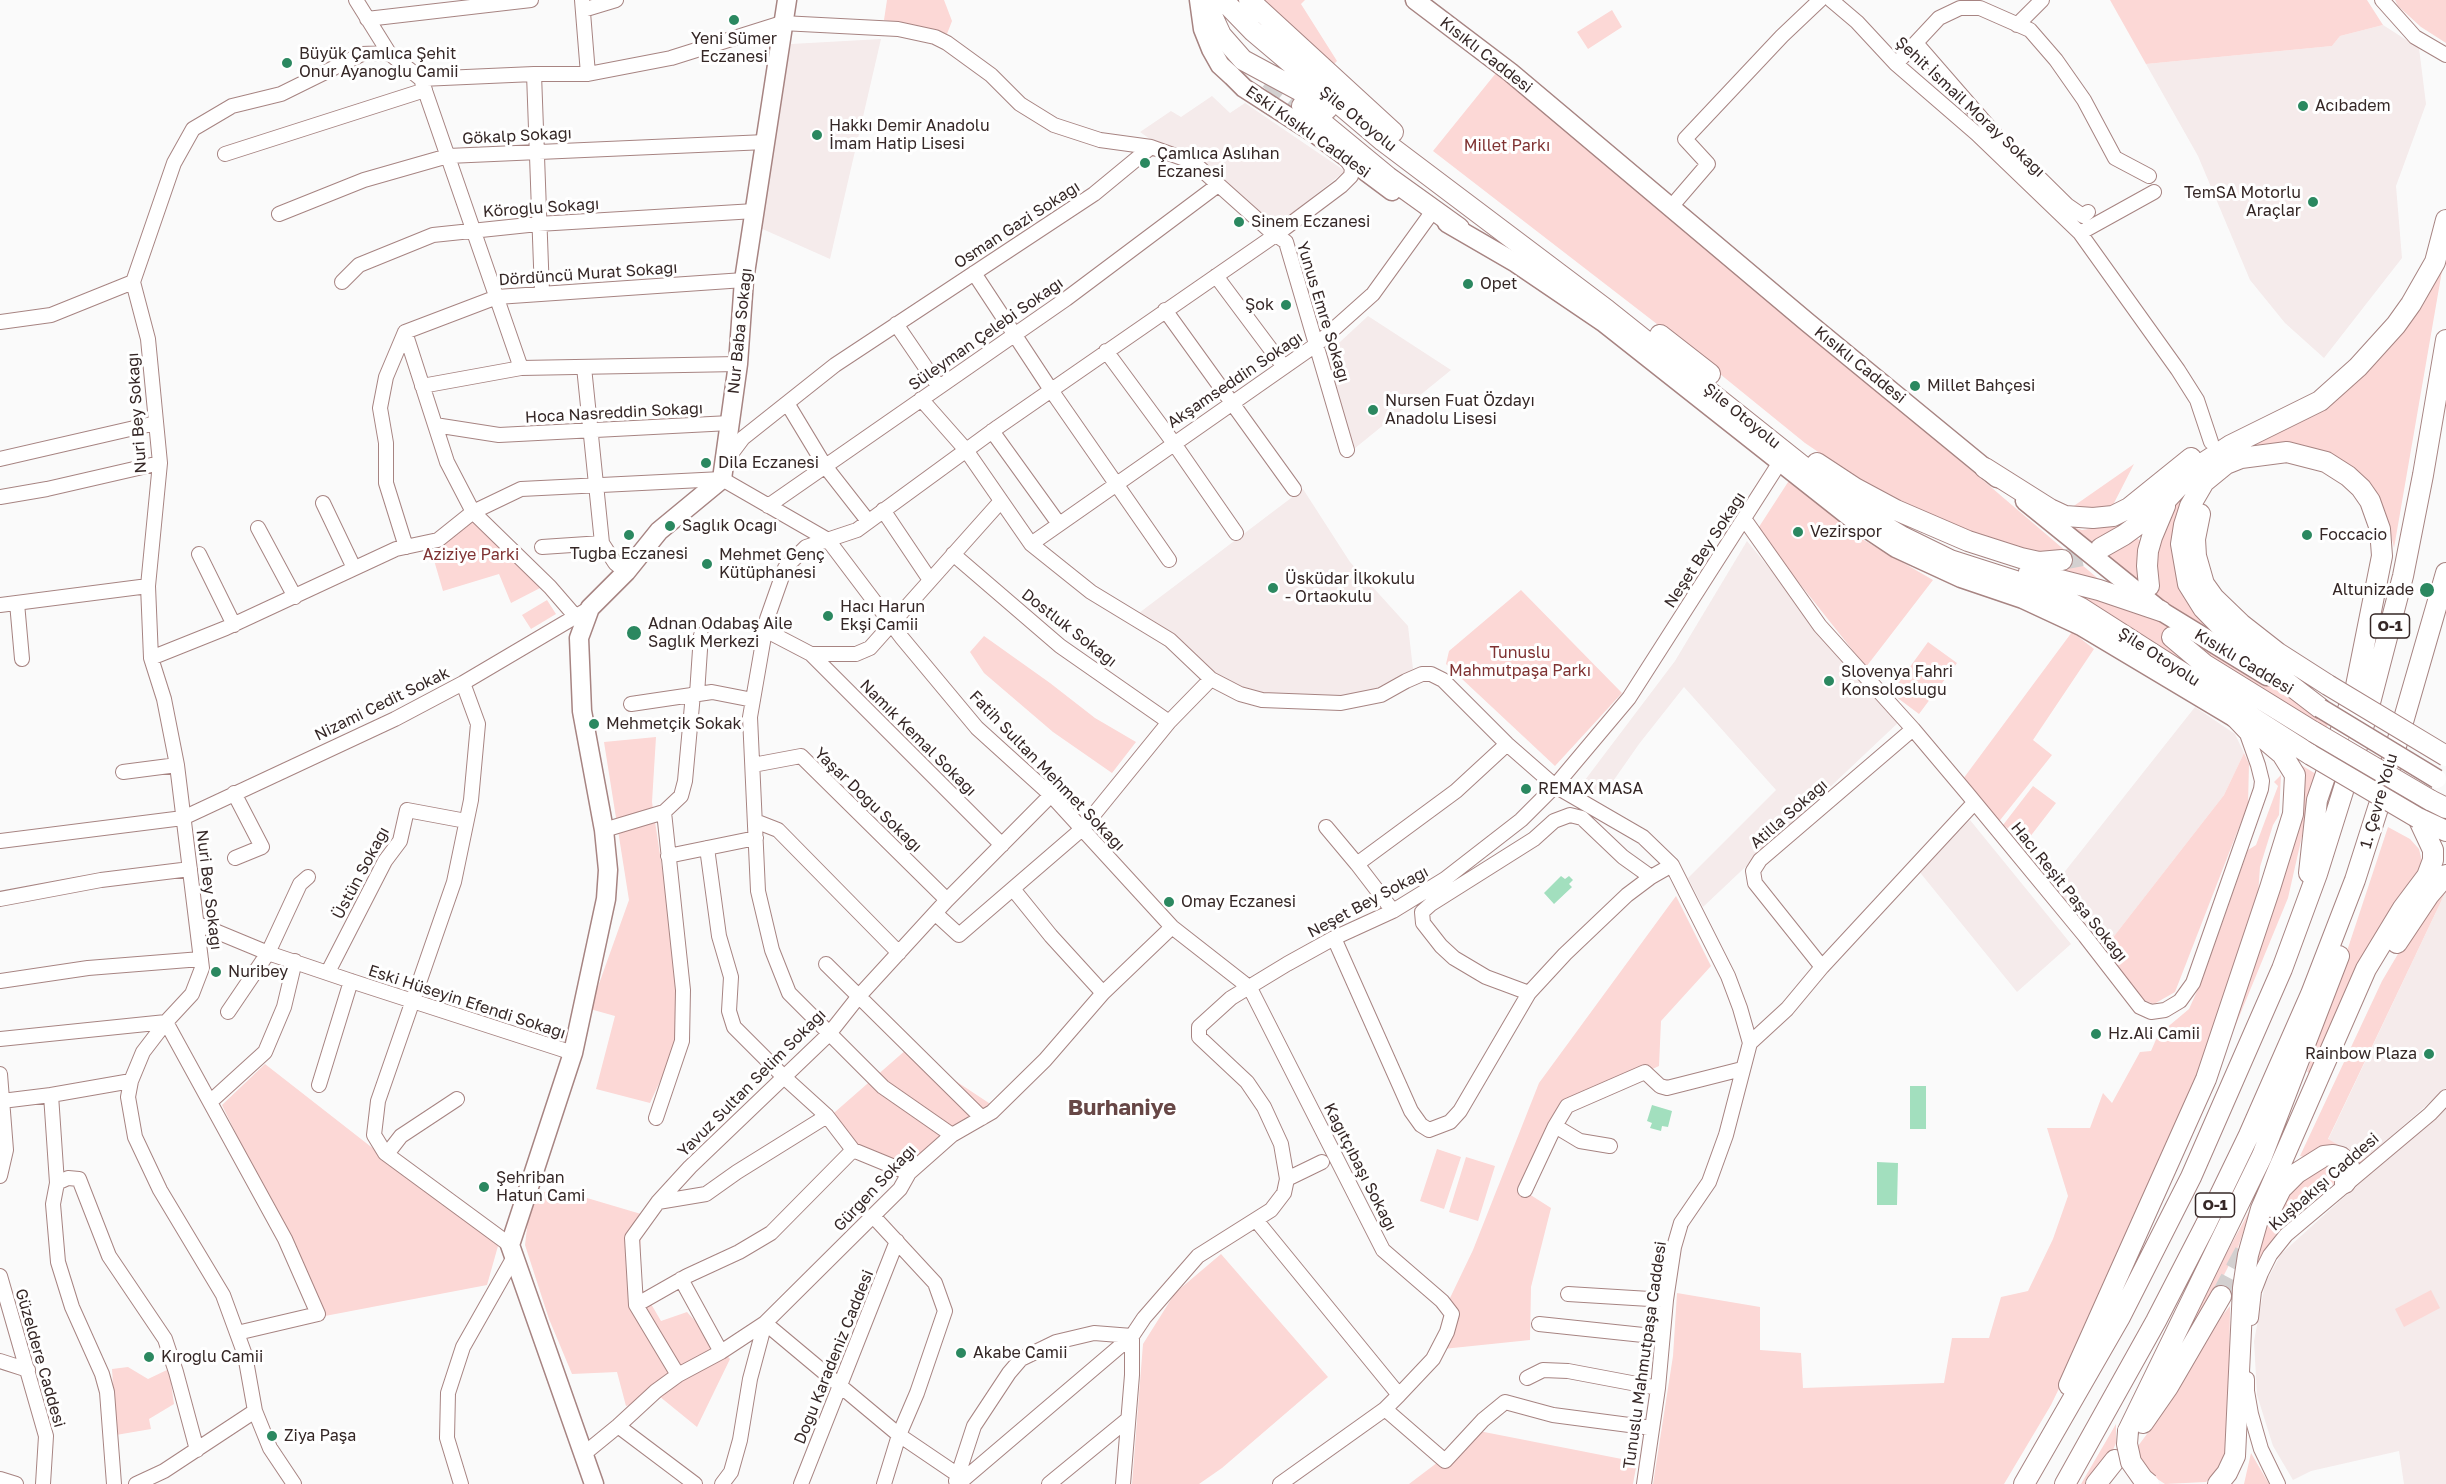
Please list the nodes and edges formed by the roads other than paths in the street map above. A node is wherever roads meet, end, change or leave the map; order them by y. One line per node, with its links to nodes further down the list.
1 (356, 0): 15 (street)
2 (531, 0): 15 (street)
3 (616, 0): 14 (street)
4 (786, 0): 16 (main road, Nur Baba Sokağı)
5 (1198, 0): 30 (main road, Eski Kısıklı Caddesi)
6 (1205, 0): 46 (highway)
7 (1223, 0): 46 (highway, Şile Otoyolu)
8 (1249, 0): 84 (highway, Şile Otoyolu)
9 (1415, 0): 35 (main road, Kısıklı Caddesi)
10 (1820, 0): 35 (street)
11 (2042, 0): 17 (street)
12 (2382, 0): 20 (street)
13 (1834, 3): 21 (street, Şehit İsmail Moray Sokağı)
14 (583, 5): 23 (street)
15 (367, 19): 19 (street)
16 (782, 23): 23 (street, Yunus Emre Sokağı); 26 (main road, Nur Baba Sokağı); 27 (street, Yunus Emre Sokağı)
17 (2017, 25): 18 (street); 32 (street)
18 (1916, 43): 21 (street); 37 (street)
19 (389, 53): 24 (street); 50 (street)
20 (2446, 55)
21 (1896, 64): 44 (street, Şehit İsmail Moray Sokağı)
22 (534, 74): 23 (street, Yunus Emre Sokağı); 24 (street, Yunus Emre Sokağı); 28 (street)
23 (588, 74)
24 (423, 85): 29 (street, Yunus Emre Sokağı); 31 (street)
25 (1302, 106): 42 (highway)
26 (766, 142): 28 (street, Gökalp Sokağı); 36 (main road, Nur Baba Sokağı)
27 (1151, 147): 33 (street, Yunus Emre Sokağı); 47 (street, Osman Gazi Sokağı)
28 (536, 151): 31 (street, Gökalp Sokağı); 41 (street)
29 (225, 154)
30 (1343, 154): 39 (main road, Eski Kısıklı Caddesi); 45 (street)
31 (448, 156): 38 (street, Gökalp Sokağı); 43 (street)
32 (2149, 176)
33 (1218, 185): 45 (street, Yunus Emre Sokağı); 58 (street, Süleyman Çelebi Sokağı)
34 (2154, 192): 44 (street)
35 (1671, 207): 88 (main road, Kısıklı Caddesi)
36 (755, 211): 41 (street, Köroğlu Sokağı); 49 (main road, Nur Baba Sokağı)
37 (2088, 212)
38 (279, 214)
39 (1430, 215): 42 (main road, Eski Kısıklı Caddesi); 60 (street, Akşamseddin Sokağı)
40 (2446, 220): 63 (highway)
41 (538, 224): 43 (street, Köroğlu Sokağı); 52 (street)
42 (1459, 228): 85 (main road, Eski Kısıklı Caddesi)
43 (475, 230): 51 (street, Köroğlu Sokağı); 53 (street)
44 (2080, 233): 79 (street, Şehit İsmail Moray Sokağı)
45 (1277, 234): 48 (street); 60 (street, Yunus Emre Sokağı)
46 (1532, 254): 147 (highway, Şile Otoyolu)
47 (974, 273): 56 (street, Osman Gazi Sokağı); 58 (street)
48 (1216, 276): 54 (street); 65 (street)
49 (744, 280): 52 (street, Dördüncü Murat Sokağı); 62 (main road, Nur Baba Sokağı)
50 (133, 282): 55 (street); 73 (street, Nuri Bey Sokağı)
51 (342, 282)
52 (542, 293): 53 (street, Dördüncü Murat Sokağı)
53 (497, 297): 57 (street, Dördüncü Murat Sokağı); 66 (street)
54 (1165, 310): 61 (street); 72 (street)
55 (0, 322)
56 (896, 324): 68 (street); 71 (street, Osman Gazi Sokağı)
57 (405, 332): 67 (street); 108 (street)
58 (1014, 335): 68 (street, Süleyman Çelebi Sokağı); 69 (street)
59 (2446, 340): 182 (highway, O-1)
60 (1317, 344): 65 (street, Akşamseddin Sokağı); 81 (street, Yunus Emre Sokağı)
61 (1106, 351): 69 (street); 78 (street)
62 (738, 364): 64 (street); 74 (main road, Nur Baba Sokağı)
63 (2358, 366): 79 (highway); 93 (highway)
64 (584, 367): 66 (street); 76 (street)
65 (1284, 367): 72 (street, Akşamseddin Sokağı)
66 (521, 368): 67 (street)
67 (422, 386): 75 (street)
68 (939, 387): 70 (street, Süleyman Çelebi Sokağı)
69 (1051, 390): 77 (street); 90 (street)
70 (921, 399): 80 (street); 87 (street, Süleyman Çelebi Sokağı)
71 (787, 403): 87 (street); 89 (street, Osman Gazi Sokağı)
72 (1231, 403): 78 (street, Akşamseddin Sokağı); 92 (street)
73 (156, 423): 83 (street); 86 (street, Nuri Bey Sokağı)
74 (730, 423): 76 (street, Hoca Nasreddin Sokağı); 89 (main road, Nur Baba Sokağı)
75 (435, 425): 76 (street, Hoca Nasreddin Sokağı); 99 (street)
76 (590, 430): 91 (street)
77 (992, 431): 80 (street); 102 (street)
78 (1173, 442): 90 (street, Akşamseddin Sokağı); 104 (street)
79 (2211, 442): 88 (highway)
80 (966, 450): 95 (street); 98 (street)
81 (1347, 450)
82 (2256, 455): 141 (highway); 148 (highway, bridge); 182 (highway)
83 (0, 459)
84 (1814, 460): 114 (highway); 124 (highway, Şile Otoyolu)
85 (1780, 462): 100 (street, Neşet Bey Sokağı); 142 (main road, Eski Kısıklı Caddesi)
86 (160, 463): 94 (street); 119 (street, Nuri Bey Sokağı)
87 (825, 466): 97 (street, Süleyman Çelebi Sokağı); 101 (street)
88 (1985, 468): 124 (main road, Kısıklı Caddesi)
89 (722, 479): 91 (street); 97 (street, Fatih Sultan Mehmet Sokağı); 116 (main road)
90 (1117, 483): 102 (street, Akşamseddin Sokağı); 113 (street)
91 (596, 484): 99 (street); 106 (street)
92 (1294, 489)
93 (2177, 489): 110 (highway); 120 (highway)
94 (0, 497)
95 (1001, 501): 107 (street); 112 (street)
96 (323, 502): 115 (street)
97 (768, 506): 105 (street, Fatih Sultan Mehmet Sokağı)
98 (883, 510): 101 (street); 118 (street)
99 (473, 512): 108 (street); 125 (street)
100 (1745, 520): 144 (street, Hacı Reşit Paşa Sokağı); 153 (street, Neşet Bey Sokağı)
101 (868, 521): 105 (street)
102 (1059, 524): 107 (street, Akşamseddin Sokağı)
103 (258, 528): 121 (street)
104 (1236, 533)
105 (828, 540): 127 (street, Fatih Sultan Mehmet Sokağı); 129 (street)
106 (602, 543): 109 (street); 116 (street)
107 (1031, 544): 135 (street)
108 (406, 547): 115 (street)
109 (543, 547)
110 (2101, 548)
111 (198, 554): 128 (street)
112 (953, 554): 118 (street); 143 (street, Dostluk Sokağı)
113 (1169, 560)
114 (2062, 560)
115 (354, 568): 121 (street)
116 (626, 572): 125 (main road)
117 (2446, 573): 137 (highway, O-1)
118 (930, 580): 127 (street)
119 (148, 586): 122 (street); 133 (street, Nuri Bey Sokağı)
120 (2149, 586)
121 (295, 597): 128 (street)
122 (17, 603): 123 (street); 134 (street)
123 (0, 605)
124 (2161, 611): 141 (main road, Kısıklı Caddesi)
125 (583, 612): 136 (street, Nizami Cedit Sokak); 165 (main road)
126 (2446, 619): 137 (highway)
127 (891, 623): 132 (street); 155 (street, Fatih Sultan Mehmet Sokağı)
128 (234, 625): 133 (street)
129 (765, 630): 132 (street); 139 (street)
130 (701, 635): 138 (street)
131 (2172, 637): 157 (highway, bridge)
132 (811, 654): 169 (street, Namık Kemal Sokağı)
133 (151, 658): 149 (street, Nuri Bey Sokağı)
134 (22, 659)
135 (1211, 679): 143 (street); 146 (street)
136 (463, 683): 154 (street, Nizami Cedit Sokak); 161 (street)
137 (2414, 687): 185 (highway, 1. Çevre Yolu / O-1)
138 (695, 694): 139 (street); 140 (street); 158 (street)
139 (753, 700): 150 (street)
140 (631, 704)
141 (2320, 708): 152 (main road, Kısıklı Caddesi, bridge)
142 (2225, 711): 145 (main road, Eski Kısıklı Caddesi); 156 (street, Hacı Reşit Paşa Sokağı)
143 (1169, 722): 164 (street)
144 (1913, 729): 156 (street, Hacı Reşit Paşa Sokağı); 194 (street, Atilla Sokağı)
145 (2254, 730): 147 (main road, Eski Kısıklı Caddesi); 272 (highway)
146 (1507, 744): 153 (street); 173 (street)
147 (2311, 755): 160 (highway, Şile Otoyolu, bridge)
148 (2446, 756)
149 (177, 765): 151 (street); 159 (street, Nuri Bey Sokağı)
150 (753, 765): 162 (street); 181 (street, Yaşar Doğu Sokağı)
151 (123, 772)
152 (2443, 782)
153 (1555, 786): 174 (street); 183 (street, Neşet Bey Sokağı)
154 (234, 793): 159 (street, Nizami Cedit Sokak); 172 (street)
155 (1051, 795): 164 (street, Fatih Sultan Mehmet Sokağı); 169 (street, Yavuz Sultan Selim Sokağı)
156 (1974, 803): 194 (street)
157 (2438, 804)
158 (663, 812): 165 (street); 171 (street)
159 (183, 818): 168 (street, Nizami Cedit Sokak); 175 (street, Nuri Bey Sokağı)
160 (2418, 818): 166 (highway); 241 (highway)
161 (466, 821): 195 (street, Üstün Sokağı); 202 (street)
162 (755, 821): 167 (street); 189 (street)
163 (1326, 827): 173 (street)
164 (1082, 829): 179 (street); 187 (street, Fatih Sultan Mehmet Sokağı)
165 (604, 830): 208 (main road)
166 (2446, 831)
167 (756, 838): 170 (street); 205 (street)
168 (0, 842)
169 (1002, 845): 181 (street, Yavuz Sultan Selim Sokağı)
170 (706, 848): 171 (street); 211 (street)
171 (668, 856): 220 (street)
172 (235, 858)
173 (1357, 864): 183 (street)
174 (1672, 865): 178 (street); 207 (street)
175 (190, 869): 180 (street); 186 (street, Nuri Bey Sokağı)
176 (2446, 875): 227 (highway)
177 (308, 877): 190 (street)
178 (1651, 877): 200 (street); 200 (street)
179 (1013, 889): 184 (street); 199 (street)
180 (0, 899)
181 (947, 900): 184 (street, Yavuz Sultan Selim Sokağı)
182 (2306, 905): 272 (highway, O-1)
183 (1393, 911): 188 (street, Neşet Bey Sokağı)
184 (936, 914): 189 (street, Yavuz Sultan Selim Sokağı)
185 (2342, 915): 266 (highway); 293 (highway, O-1)
186 (198, 924): 190 (street, Eski Hüseyin Efendi Sokağı); 191 (street, Nuri Bey Sokağı)
187 (1172, 927): 198 (street, Fatih Sultan Mehmet Sokağı); 199 (street, Gürgen Sokağı)
188 (1334, 938): 198 (street, Neşet Bey Sokağı); 200 (street)
189 (899, 952): 201 (street, Yavuz Sultan Selim Sokağı)
190 (268, 953): 192 (street, Eski Hüseyin Efendi Sokağı); 203 (street)
191 (201, 959): 196 (street); 204 (street, Nuri Bey Sokağı)
192 (295, 961): 195 (street, Eski Hüseyin Efendi Sokağı); 218 (street)
193 (826, 964): 201 (street)
194 (1822, 967): 207 (street)
195 (328, 972): 197 (street, Eski Hüseyin Efendi Sokağı)
196 (0, 981)
197 (351, 981): 202 (street, Eski Hüseyin Efendi Sokağı); 213 (street, Eski Hüseyin Efendi Sokağı)
198 (1250, 988): 232 (street, Neşet Bey Sokağı); 261 (street, Kağıtçıbaşı Sokağı)
199 (1103, 993): 221 (street, Gürgen Sokağı)
200 (1528, 993)
201 (859, 996): 205 (street, Yavuz Sultan Selim Sokağı); 221 (street)
202 (413, 1001): 208 (street, Eski Hüseyin Efendi Sokağı); 228 (street)
203 (228, 1012)
204 (166, 1022): 206 (street); 212 (street, Nuri Bey Sokağı); 218 (street)
205 (829, 1034): 211 (street, Yavuz Sultan Selim Sokağı); 223 (street)
206 (0, 1039)
207 (1750, 1043): 209 (street, Tunuslu Mahmutpaşa Caddesi)
208 (573, 1053): 240 (main road)
209 (1742, 1069): 222 (street); 247 (street, Tunuslu Mahmutpaşa Caddesi)
210 (0, 1074): 217 (street)
211 (784, 1077): 219 (street); 236 (street, Yavuz Sultan Selim Sokağı)
212 (131, 1081): 214 (street); 251 (street, Nuri Bey Sokağı)
213 (320, 1085)
214 (51, 1095): 217 (street); 233 (street)
215 (2446, 1097): 234 (street, Kuşbakışı Caddesi)
216 (457, 1099): 228 (street)
217 (2, 1101): 224 (street)
218 (210, 1102): 251 (street)
219 (828, 1116): 226 (street); 236 (street)
220 (656, 1118)
221 (982, 1118): 223 (street, Gürgen Sokağı)
222 (1555, 1126): 225 (street); 235 (street)
223 (952, 1135): 230 (street, Gürgen Sokağı)
224 (3, 1138): 231 (street)
225 (1610, 1146)
226 (853, 1150): 230 (street); 243 (street)
227 (2295, 1153)
228 (387, 1154): 240 (street)
229 (1322, 1162): 232 (street)
230 (909, 1173): 237 (street, Gürgen Sokağı)
231 (0, 1176)
232 (1287, 1179): 238 (street)
233 (57, 1183): 270 (street); 279 (street)
234 (2346, 1183): 241 (highway); 269 (street, Kuşbakışı Caddesi)
235 (1526, 1190)
236 (658, 1202): 248 (street, Yavuz Sultan Selim Sokağı)
237 (873, 1216): 239 (street); 249 (street, Gürgen Sokağı)
238 (1256, 1220): 252 (street); 261 (street)
239 (897, 1241): 259 (street, Doğu Karadeniz Caddesi); 268 (street)
240 (512, 1251): 271 (main road); 282 (street)
241 (2248, 1255): 296 (highway)
242 (0, 1276): 246 (street, Güzeldere Caddesi)
243 (681, 1280): 248 (street); 254 (street)
244 (1568, 1294): 247 (street)
245 (2222, 1296): 266 (highway)
246 (4, 1299): 256 (street, Güzeldere Caddesi)
247 (1666, 1300): 253 (street, Tunuslu Mahmutpaşa Caddesi)
248 (636, 1305): 257 (street, Yavuz Sultan Selim Sokağı)
249 (765, 1323): 254 (street, Gürgen Sokağı); 259 (street); 285 (street)
250 (1539, 1324): 253 (street)
251 (237, 1333): 263 (street, Nuri Bey Sokağı)
252 (1132, 1336): 264 (street); 276 (street); 276 (street)
253 (1662, 1337): 260 (street, Tunuslu Mahmutpaşa Caddesi)
254 (721, 1352): 257 (street, Gürgen Sokağı)
255 (0, 1361): 256 (street)
256 (28, 1370): 278 (street, Güzeldere Caddesi)
257 (678, 1375): 265 (street, Gürgen Sokağı)
258 (1527, 1378): 260 (street)
259 (840, 1386): 268 (street); 286 (street, Doğu Karadeniz Caddesi)
260 (1658, 1388): 267 (street, Tunuslu Mahmutpaşa Caddesi)
261 (1399, 1395): 262 (street, Kağıtçıbaşı Sokağı)
262 (1385, 1409): 267 (street); 290 (street, Kağıtçıbaşı Sokağı)
263 (255, 1411): 270 (street); 281 (street, Nuri Bey Sokağı)
264 (1127, 1420): 288 (street); 289 (street)
265 (618, 1426): 271 (street, Gürgen Sokağı); 284 (street)
266 (2135, 1427): 295 (highway, bridge)
267 (1652, 1428): 291 (street, Tunuslu Mahmutpaşa Caddesi)
268 (899, 1435): 276 (street); 287 (street)
269 (2260, 1449): 297 (street, Kuşbakışı Caddesi); 298 (street)
270 (197, 1450): 274 (street)
271 (585, 1453): 283 (main road)
272 (2043, 1453): 292 (highway, O-1)
273 (2115, 1460): 294 (highway)
274 (167, 1478): 280 (street)
275 (0, 1479): 277 (street)
276 (956, 1479)
277 (16, 1484)
278 (43, 1484)
279 (114, 1484)
280 (135, 1484)
281 (294, 1484)
282 (461, 1484)
283 (594, 1484)
284 (695, 1484)
285 (722, 1484)
286 (801, 1484)
287 (884, 1484)
288 (1049, 1484)
289 (1123, 1484)
290 (1280, 1484)
291 (1644, 1484)
292 (2024, 1484)
293 (2065, 1484)
294 (2096, 1484)
295 (2149, 1484)
296 (2218, 1484)
297 (2278, 1484)
298 (2289, 1484)

